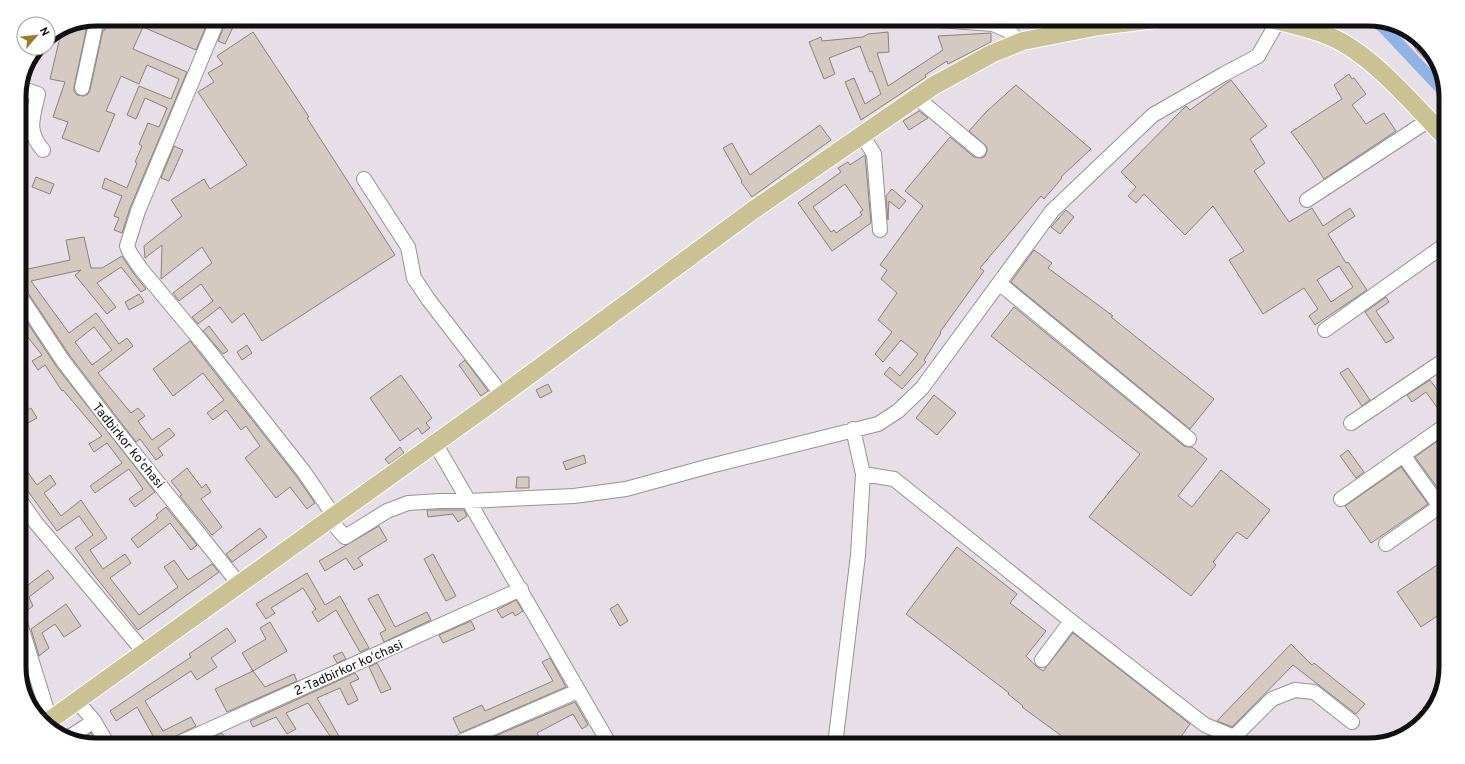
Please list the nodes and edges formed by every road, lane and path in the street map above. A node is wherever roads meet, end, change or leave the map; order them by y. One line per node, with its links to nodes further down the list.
1 (95, 26): 8 (street)
2 (215, 26): 37 (street)
3 (998, 26): 7 (street)
4 (1099, 26): 7 (main road)
5 (1271, 26): 20 (street)
6 (1298, 26): 11 (main road)
7 (1020, 42): 10 (main road)
8 (82, 88)
9 (27, 90): 14 (street)
10 (916, 97): 13 (main road); 15 (street)
11 (1429, 120): 12 (main road); 17 (street)
12 (1439, 131)
13 (862, 135): 18 (street); 24 (main road)
14 (44, 150)
15 (979, 150)
16 (364, 179): 24 (street)
17 (1307, 200)
18 (880, 230)
19 (1439, 249): 22 (street)
20 (999, 282): 26 (street); 28 (street)
21 (26, 305): 39 (street, Tadbirkor koʻchasi)
22 (1325, 330)
23 (1439, 364): 25 (street)
24 (502, 395): 29 (main road)
25 (1351, 423)
26 (853, 429): 31 (street); 34 (street)
27 (1439, 430): 30 (street)
28 (1189, 439)
29 (435, 443): 34 (street); 37 (main road)
30 (1403, 455): 32 (street); 33 (street)
31 (863, 474): 41 (street); 56 (street)
32 (1341, 499)
33 (1439, 500)
34 (468, 501): 37 (street); 40 (street)
35 (1439, 504): 38 (street)
36 (26, 508): 43 (street)
37 (331, 518): 39 (main road)
38 (1386, 544)
39 (239, 584): 43 (main road)
40 (521, 589): 45 (street); 53 (street, 2-Tadbirkor koʻchasi)
41 (1071, 621): 44 (street); 57 (street)
42 (26, 644): 47 (street)
43 (144, 652): 46 (main road)
44 (1042, 660)
45 (578, 691): 54 (street); 55 (street)
46 (77, 701): 48 (main road); 49 (street)
47 (47, 717)
48 (50, 720)
49 (94, 721): 51 (street); 52 (street)
50 (1352, 722): 58 (street)
51 (74, 734)
52 (104, 738)
53 (191, 738)
54 (469, 738)
55 (606, 738)
56 (836, 738)
57 (1233, 738)
58 (1241, 738)

